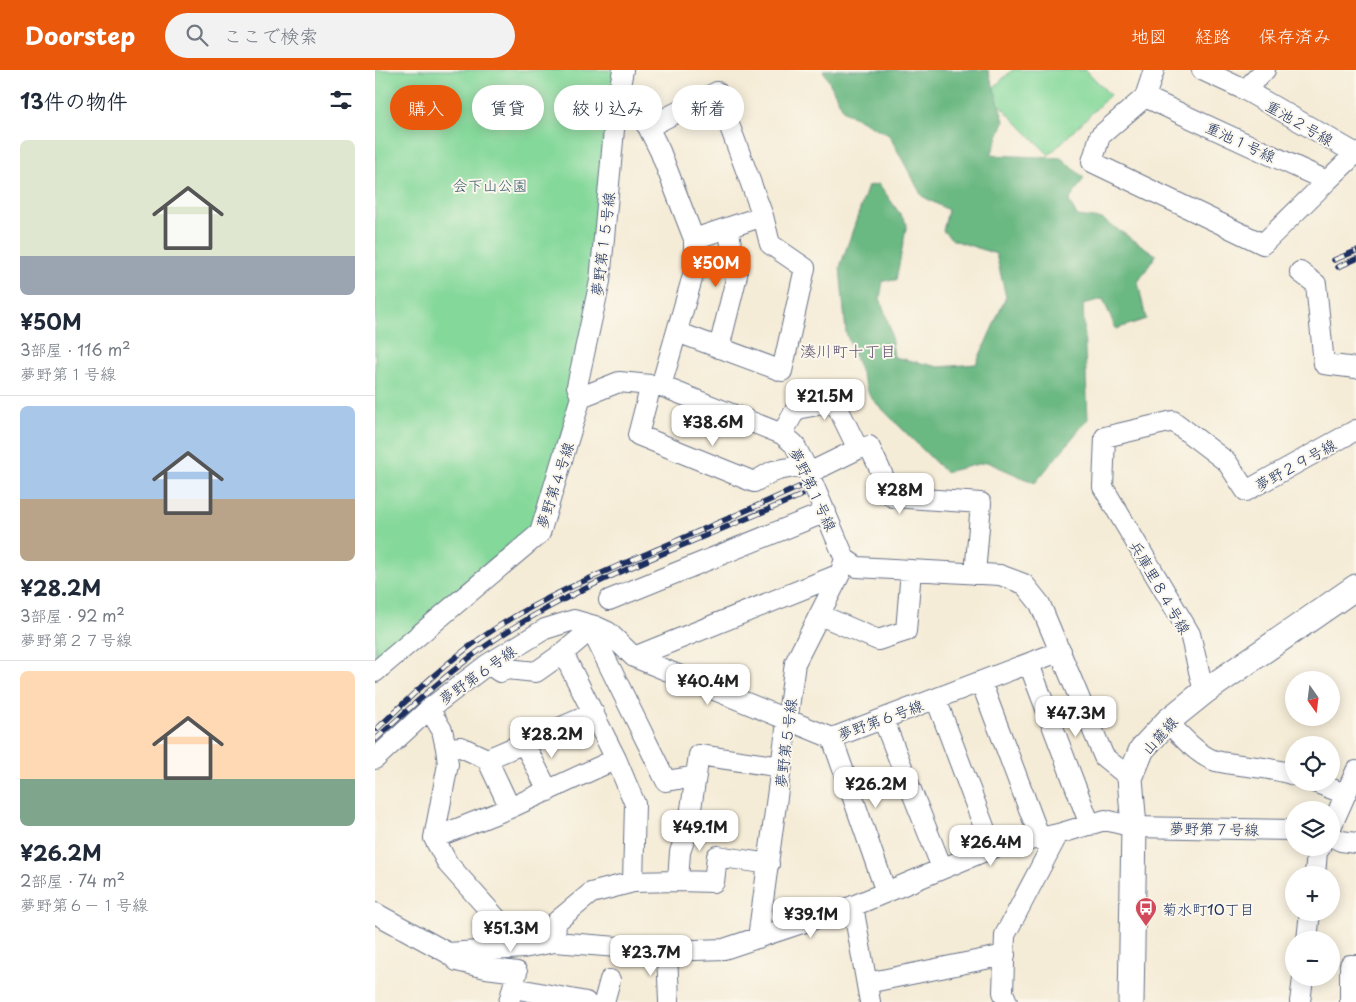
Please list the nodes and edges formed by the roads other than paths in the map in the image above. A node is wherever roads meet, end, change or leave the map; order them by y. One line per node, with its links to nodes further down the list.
1 (1154, 70): 6 (street)
2 (1202, 70): 5 (street, 重池２号線)
3 (1265, 70): 5 (street)
4 (621, 79): 19 (street, 夢野第１５号線)
5 (1245, 90): 9 (street, 重池２号線)
6 (1145, 97): 10 (street, 重池１号線); 10 (street)
7 (662, 120): 11 (street)
8 (650, 130): 13 (street)
9 (1356, 153): 10 (street)
10 (1327, 181)
11 (763, 216): 12 (street); 16 (street)
12 (728, 228): 13 (street); 16 (street)
13 (694, 240): 15 (street)
14 (1300, 272): 17 (street)
15 (677, 332): 16 (street); 18 (street)
16 (719, 348)
17 (1356, 368)
18 (656, 385): 19 (street); 21 (street, 夢野第１号線); 23 (street)
19 (581, 397): 38 (street, 夢野第４号線)
20 (1356, 430): 24 (street, 夢野２９号線)
21 (782, 434): 22 (street); 23 (street, 夢野第１号線)
22 (858, 449): 23 (street); 28 (street)
23 (807, 469): 25 (street, 夢野第１号線)
24 (1103, 487): 40 (street, 兵庫里８４号線)
25 (826, 512): 26 (street, 夢野第１号線); 30 (street)
26 (843, 567): 27 (street); 31 (street, 夢野第５号線); 35 (street)
27 (911, 570): 28 (street); 31 (street)
28 (975, 574): 33 (street)
29 (1353, 594): 40 (main road, 山麓線)
30 (609, 600)
31 (820, 615): 45 (street, 夢野第５号線)
32 (593, 627): 34 (street); 35 (street, 夢野第６号線); 36 (street, 夢野第６号線); 56 (street)
33 (1061, 651): 37 (street, 夢野第６号線); 57 (street)
34 (563, 652): 36 (street); 43 (street)
35 (634, 657): 45 (street, 夢野第６号線)
36 (488, 664): 42 (street, 夢野第６号線)
37 (1029, 664): 39 (street, 夢野第６号線); 63 (street)
38 (375, 672)
39 (981, 682): 41 (street, 夢野第６号線); 66 (street)
40 (1205, 692): 46 (main road, 山麓線)
41 (936, 699): 44 (street, 夢野第６号線); 70 (street)
42 (429, 709): 49 (street); 50 (street, 夢野第６号線)
43 (594, 713): 48 (street); 52 (street)
44 (883, 719): 47 (street, 夢野第６号線); 72 (street)
45 (787, 720): 47 (street, 夢野第６号線); 53 (street, 夢野第５号線)
46 (1168, 721): 55 (street); 57 (main road, 山麓線)
47 (833, 738): 75 (street)
48 (524, 743): 51 (street); 58 (street)
49 (447, 748): 51 (street); 67 (street)
50 (375, 759)
51 (487, 759): 62 (street)
52 (616, 759): 58 (street); 74 (street)
53 (782, 767): 56 (street); 71 (street, 夢野第５号線)
54 (1356, 771): 60 (street)
55 (1285, 772)
56 (696, 776): 73 (street)
57 (1130, 778): 64 (main road, 山麓線)
58 (548, 791): 62 (street)
59 (1337, 791): 60 (street)
60 (1345, 794): 61 (street)
61 (1340, 806)
62 (510, 808): 67 (street)
63 (1090, 825): 64 (street, 夢野第７号線); 66 (street, 夢野第７号線)
64 (1134, 826): 65 (street, 夢野第７号線); 93 (main road, 山麓線)
65 (1285, 830)
66 (1049, 836): 70 (street, 夢野第７号線); 83 (street)
67 (434, 838): 80 (street)
68 (1340, 840): 69 (street)
69 (1356, 843)
70 (992, 848): 72 (street, 夢野第７号線)
71 (769, 864): 73 (street); 78 (street, 夢野第５号線)
72 (941, 868): 75 (street, 夢野第７号線)
73 (678, 881): 74 (street)
74 (633, 882): 79 (street)
75 (886, 892): 76 (street, 夢野第７号線)
76 (853, 906): 78 (street, 夢野第７号線); 87 (street)
77 (375, 913): 82 (street)
78 (758, 938): 81 (street, 夢野第７号線)
79 (555, 942): 80 (street, 夢野第７号線); 81 (street, 夢野第７号線)
80 (523, 948): 82 (street, 夢野第７号線)
81 (667, 951): 91 (street)
82 (448, 953): 88 (street)
83 (1005, 955): 87 (street); 92 (street)
84 (1356, 965): 95 (street)
85 (610, 980): 90 (street)
86 (1302, 986): 94 (street)
87 (868, 993)
88 (512, 995): 89 (street)
89 (586, 1002)
90 (604, 1002)
91 (669, 1002)
92 (1007, 1002)
93 (1131, 1002)
94 (1300, 1002)
95 (1350, 1002)

